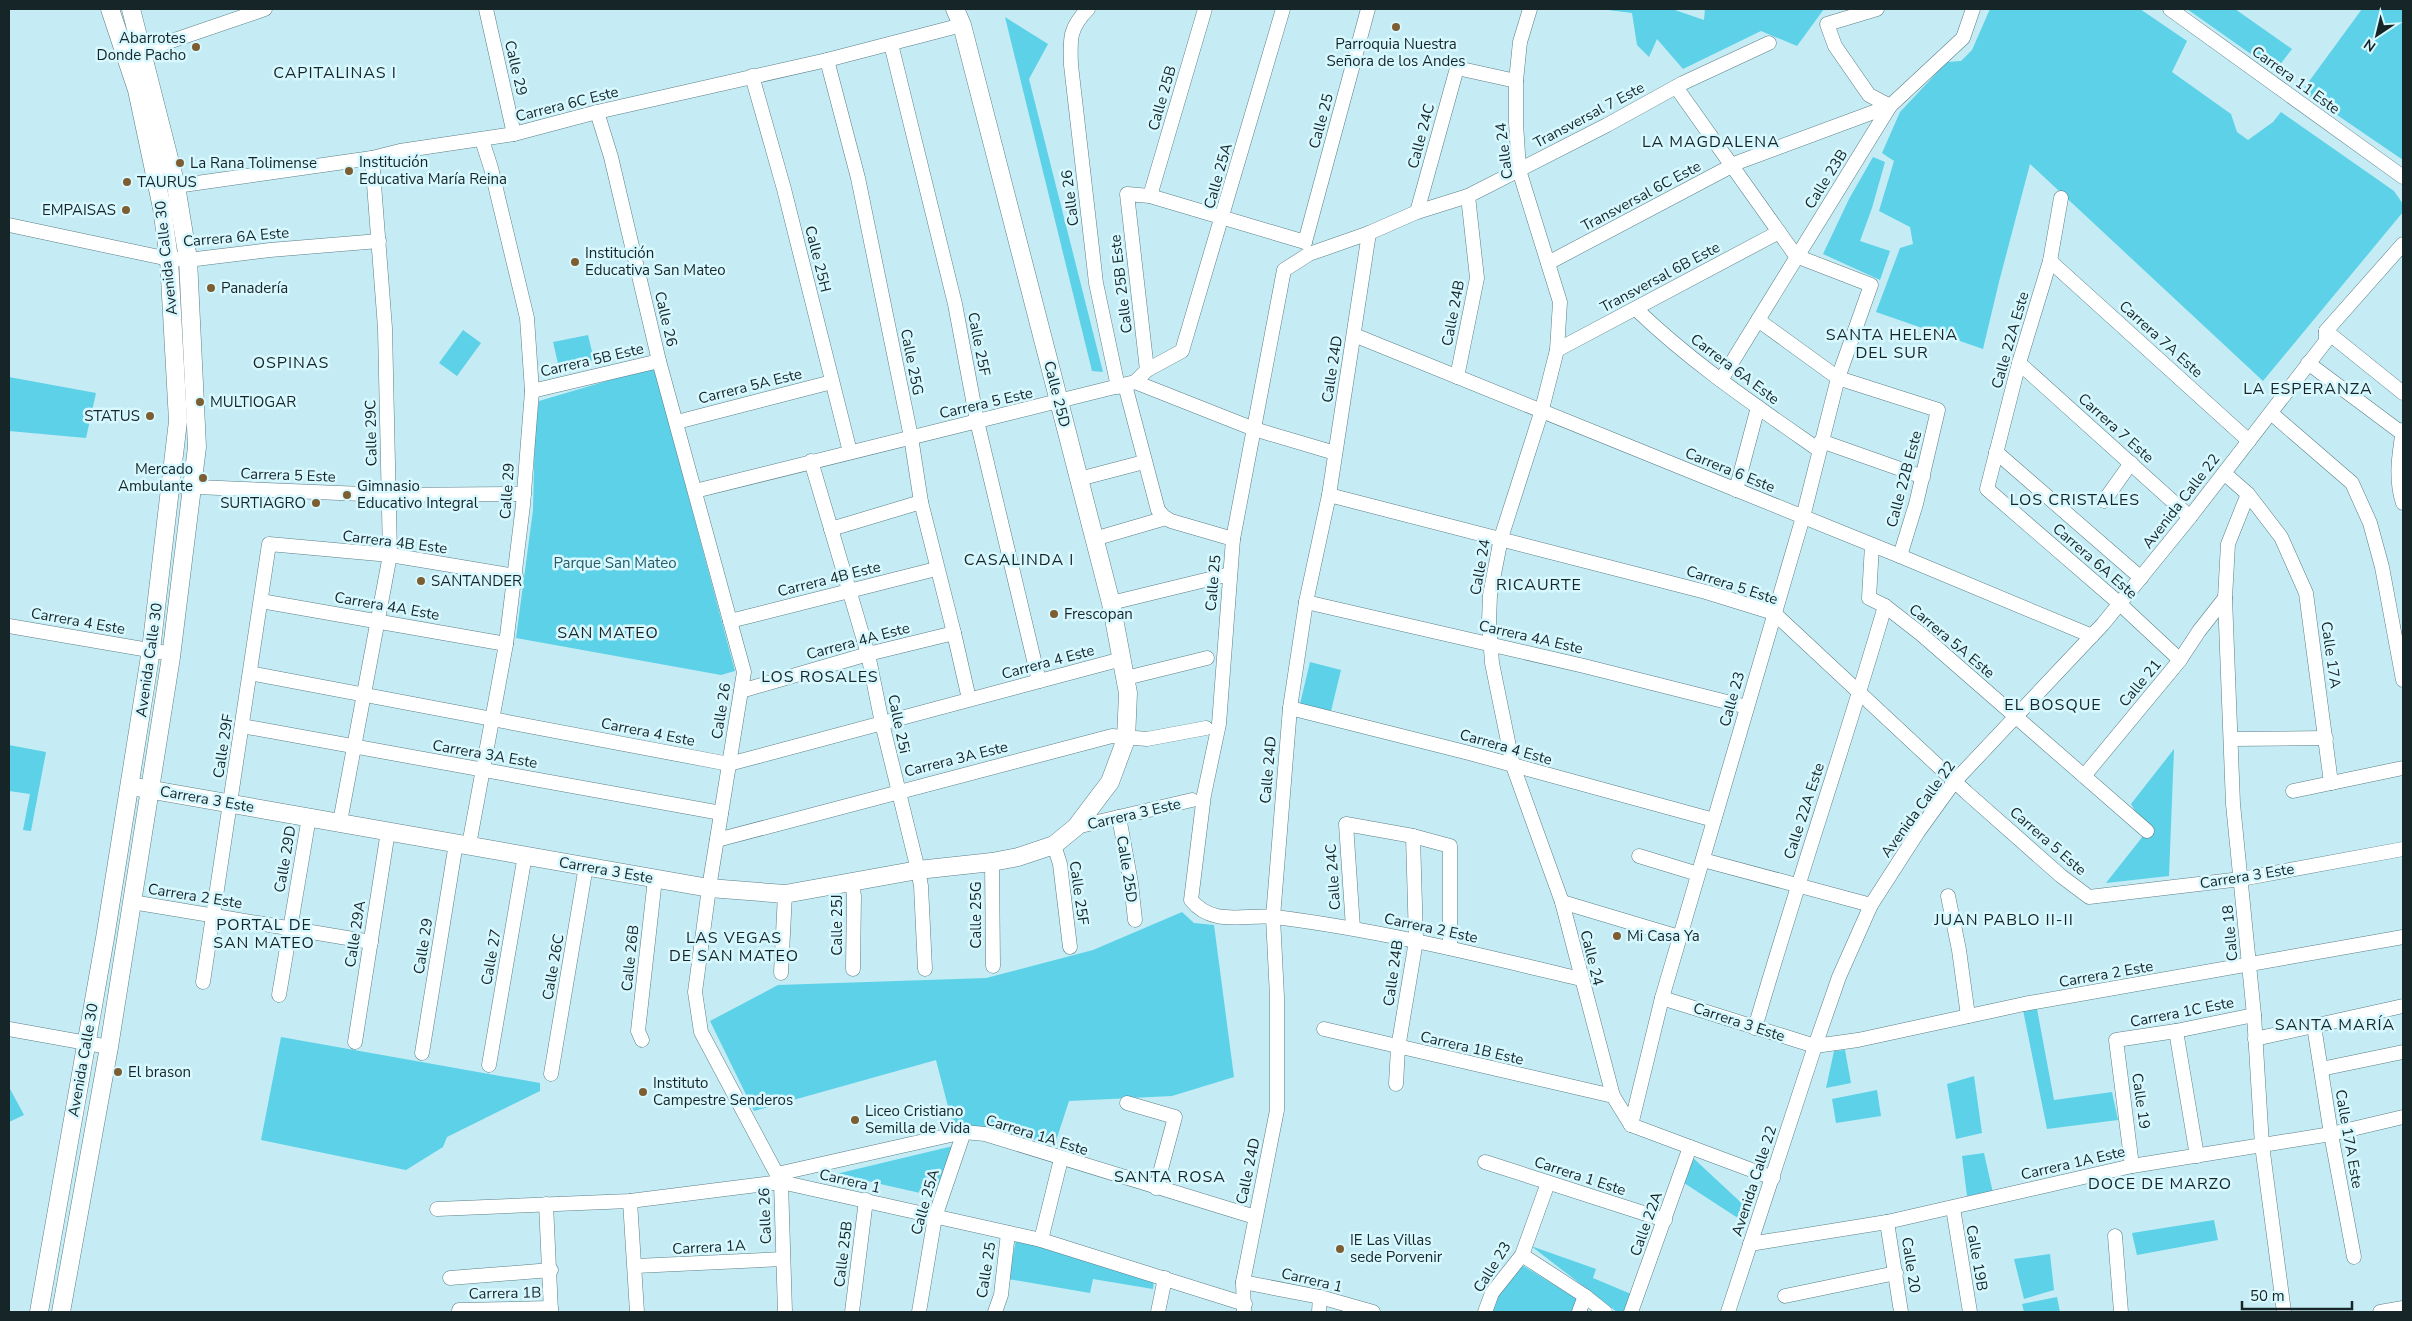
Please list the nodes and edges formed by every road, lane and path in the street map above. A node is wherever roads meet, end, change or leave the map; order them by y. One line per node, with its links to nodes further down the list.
1 (110, 9): 44 (main road, Avenida Calle 30)
2 (131, 9): 17 (main road, Avenida Calle 30)
3 (265, 9): 17 (street)
4 (486, 9): 24 (street, Calle 29)
5 (955, 9): 14 (main road, Calle 25D)
6 (1088, 9): 61 (street, Calle 26)
7 (1205, 9): 31 (street, Calle 25B)
8 (1283, 9): 35 (street, Calle 25A)
9 (1368, 9): 41 (street, Calle 25)
10 (1530, 9): 20 (street, Calle 24)
11 (1877, 9): 22 (street)
12 (1973, 9): 22 (street, Calle 23B)
13 (2170, 9): 29 (street, Carrera 11 Este)
14 (962, 25): 16 (street, Carrera 6C Este); 64 (main road, Calle 25D)
15 (1769, 42): 21 (street, Transversal 7 Este)
16 (891, 44): 18 (street, Carrera 6C Este); 68 (street, Calle 25F)
17 (142, 51): 30 (main road, Avenida Calle 30)
18 (827, 60): 19 (street, Carrera 6C Este); 72 (street, Calle 25G)
19 (752, 76): 23 (street, Carrera 6C Este); 60 (street, Calle 25H)
20 (1516, 81): 28 (street, Calle 24); 34 (street, Calle 24C)
21 (1676, 87): 27 (street); 28 (street, Transversal 7 Este)
22 (1890, 106): 27 (street, Transversal 6C Este); 42 (street, Calle 23B)
23 (597, 112): 24 (street, Carrera 6C Este); 53 (street, Calle 26)
24 (514, 134): 25 (street, Carrera 6C Este)
25 (482, 140): 26 (street, Carrera 6C Este); 62 (street, Calle 29)
26 (372, 158): 30 (street, Carrera 6C Este); 39 (street, Calle 29C)
27 (1732, 166): 37 (street); 46 (street, Transversal 6C Este)
28 (1519, 170): 32 (street, Transversal 7 Este); 46 (street, Calle 24)
29 (2403, 177)
30 (176, 186): 43 (main road, Avenida Calle 30)
31 (1150, 196): 35 (street); 56 (street, Calle 25B Este)
32 (1468, 196): 34 (street, Transversal 7 Este); 57 (street, Calle 24B)
33 (2061, 198): 45 (street, Calle 22A Este)
34 (1417, 212): 38 (street, Transversal 7 Este)
35 (1223, 216): 41 (street); 56 (street, Calle 25A)
36 (9, 225): 44 (street, Carrera 6A Este)
37 (1779, 232): 42 (street); 48 (street, Transversal 6B Este)
38 (1369, 233): 41 (street, Transversal 7 Este); 51 (street, Calle 24D)
39 (379, 241): 43 (street, Carrera 6A Este); 91 (street, Calle 29C)
40 (2403, 244): 50 (street, Avenida Calle 22)
41 (1307, 248): 47 (street, Transversal 7 Este)
42 (1796, 256): 49 (street, Calle 23B); 58 (street, Calle 23)
43 (188, 258): 44 (street, Carrera 6A Este); 85 (main road, Avenida Calle 30)
44 (169, 259): 84 (main road, Avenida Calle 30)
45 (2050, 261): 54 (street, Calle 22A Este); 73 (street, Carrera 7A Este)
46 (1548, 263): 52 (street, Calle 24)
47 (1284, 270): 70 (street, Calle 25)
48 (1636, 309): 52 (street, Transversal 6B Este); 59 (street, Carrera 6A Este)
49 (1758, 320): 58 (street); 59 (street, Calle 23B)
50 (2326, 331): 55 (street, Avenida Calle 22); 63 (street)
51 (1354, 336): 57 (street, Carrera 6 Este); 77 (street, Calle 24D)
52 (1557, 350): 66 (street, Calle 24)
53 (659, 361): 62 (street, Carrera 5B Este); 69 (street, Calle 26)
54 (2019, 363): 76 (street, Calle 22A Este); 80 (street, Carrera 7 Este)
55 (2308, 364): 67 (street, Avenida Calle 22); 71 (street)
56 (1148, 370): 61 (street)
57 (1457, 377): 66 (street, Carrera 6 Este)
58 (1838, 378): 74 (street, Calle 23); 82 (street, Calle 22B Este)
59 (1721, 380): 65 (street, Carrera 6A Este)
60 (832, 382): 69 (street, Carrera 5A Este); 75 (street, Calle 25H)
61 (1126, 384): 64 (street, Carrera 5 Este); 70 (street); 79 (street)
62 (532, 392): 89 (street, Calle 29)
63 (2403, 393)
64 (1059, 402): 68 (street, Carrera 5 Este); 83 (main road, Calle 25D)
65 (1758, 408): 74 (street, Carrera 6A Este); 87 (street)
66 (1541, 412): 87 (street, Carrera 6 Este); 100 (street, Calle 24)
67 (2271, 412): 73 (street, Avenida Calle 22); 134 (street)
68 (977, 421): 72 (street, Carrera 5 Este); 135 (street, Calle 25F)
69 (677, 422): 88 (street, Calle 26)
70 (1254, 429): 77 (street); 101 (street, Calle 25)
71 (2403, 432): 95 (street)
72 (911, 437): 75 (street, Carrera 5 Este); 94 (street, Calle 25G)
73 (2249, 440): 81 (street, Avenida Calle 22)
74 (1820, 446): 82 (street, Carrera 6A Este); 97 (street, Calle 23)
75 (850, 452): 78 (street, Carrera 5 Este)
76 (1996, 452): 86 (street, Calle 22A Este); 110 (street, Carrera 6A Este)
77 (1335, 453): 92 (street, Calle 24D)
78 (811, 461): 88 (street, Carrera 5 Este); 99 (street, Calle 25i)
79 (1144, 462): 83 (street); 96 (street)
80 (2131, 463): 93 (street); 98 (street, Carrera 7 Este)
81 (2224, 473): 90 (street); 98 (street, Avenida Calle 22)
82 (1923, 477): 106 (street, Calle 22B Este)
83 (1079, 479): 102 (main road, Calle 25D)
84 (172, 486): 85 (street, Carrera 5 Este); 126 (main road, Avenida Calle 30)
85 (192, 488): 91 (street, Carrera 5 Este); 127 (main road, Avenida Calle 30)
86 (1986, 489): 116 (street, Carrera 6A Este)
87 (1736, 490): 97 (street, Carrera 6 Este)
88 (695, 491): 120 (street, Calle 26)
89 (524, 494): 91 (street, Carrera 5 Este); 109 (street, Calle 29)
90 (2248, 494): 112 (street, Calle 18); 147 (street, Calle 17A)
91 (388, 495): 105 (street, Calle 29C)
92 (1329, 495): 100 (street, Carrera 5 Este); 114 (street, Calle 24D)
93 (2104, 501)
94 (921, 502): 99 (street); 107 (street, Calle 25G)
95 (2403, 503)
96 (1162, 514): 101 (street); 102 (street)
97 (1803, 517): 104 (street, Carrera 6 Este); 118 (street, Calle 23)
98 (2190, 517): 110 (street, Avenida Calle 22)
99 (831, 529): 111 (street, Calle 25i)
100 (1501, 538): 118 (street, Carrera 5 Este); 125 (street, Calle 24)
101 (1234, 539): 108 (street, Calle 25)
102 (1094, 540): 115 (main road, Calle 25D)
103 (269, 544): 105 (street, Carrera 4B Este); 113 (street, Calle 29F)
104 (1872, 545): 106 (street, Carrera 6 Este); 117 (street, Carrera 5A Este)
105 (390, 555): 109 (street, Carrera 4B Este); 119 (street, Calle 29C)
106 (1900, 556): 123 (street, Carrera 6 Este)
107 (936, 569): 111 (street, Carrera 4B Este); 122 (street, Calle 25G)
108 (1230, 574): 115 (street); 197 (street, Calle 25)
109 (516, 576): 124 (street, Calle 29)
110 (2141, 578): 116 (street, Avenida Calle 22)
111 (849, 590): 120 (street, Carrera 4B Este); 128 (street, Calle 25i)
112 (2225, 598): 131 (street, Calle 21); 149 (street, Calle 18)
113 (262, 601): 119 (street, Carrera 4A Este); 132 (street, Calle 29F)
114 (1306, 602): 125 (street, Carrera 4A Este); 141 (street, Calle 24D)
115 (1111, 603): 130 (main road, Calle 25D)
116 (2120, 604): 123 (street, Avenida Calle 22); 131 (street, Carrera 6A Este)
117 (1885, 606): 137 (street, Calle 22A Este); 142 (street, Carrera 5A Este)
118 (1774, 613): 137 (street, Carrera 5 Este); 140 (street, Calle 23)
119 (377, 621): 124 (street, Carrera 4A Este); 138 (street, Calle 29C)
120 (730, 621): 136 (street, Calle 26)
121 (9, 626): 126 (street, Carrera 4 Este)
122 (954, 633): 128 (street, Carrera 4A Este); 139 (street, Calle 25G)
123 (2092, 636): 142 (street, Avenida Calle 22)
124 (506, 644): 143 (street, Calle 29)
125 (1490, 644): 140 (street, Carrera 4A Este); 152 (street, Calle 24)
126 (152, 650): 127 (street, Carrera 4 Este); 159 (main road, Avenida Calle 30)
127 (172, 654): 160 (main road, Avenida Calle 30)
128 (868, 654): 136 (street, Carrera 4A Este); 144 (street, Calle 25i)
129 (1207, 658): 133 (street)
130 (1122, 659): 133 (main road, Calle 25D); 135 (street, Carrera 4 Este)
131 (2180, 660): 155 (street, Calle 21)
132 (250, 673): 138 (street, Carrera 4 Este); 145 (street, Calle 29F)
133 (1126, 678): 148 (main road, Calle 25D)
134 (2403, 680)
135 (1039, 681): 139 (street, Carrera 4 Este)
136 (741, 691): 151 (street, Calle 26)
137 (1860, 693): 157 (street, Carrera 5 Este); 188 (street, Calle 22A Este)
138 (363, 694): 143 (street, Carrera 4 Este); 150 (street, Calle 29C)
139 (969, 699): 144 (street, Carrera 4 Este)
140 (1747, 707): 168 (street, Calle 23)
141 (1290, 708): 152 (street, Carrera 4 Este); 197 (street, Calle 24D)
142 (2016, 716): 155 (street, Carrera 5A Este); 157 (street, Avenida Calle 22)
143 (493, 719): 151 (street, Carrera 4 Este); 154 (street, Calle 29)
144 (882, 724): 151 (street, Carrera 4 Este); 161 (street, Calle 25i)
145 (242, 726): 150 (street, Carrera 3A Este); 164 (street, Calle 29F)
146 (1206, 728): 148 (street, Carrera 3A Este)
147 (2326, 738): 149 (street); 158 (street, Calle 17A)
148 (1126, 739): 156 (main road, Calle 25D); 161 (street, Carrera 3A Este)
149 (2230, 739): 186 (street, Calle 18)
150 (354, 746): 154 (street, Carrera 3A Este); 169 (street, Calle 29C)
151 (729, 764): 165 (street, Calle 26)
152 (1513, 766): 168 (street, Carrera 4 Este); 194 (street, Calle 24)
153 (2403, 768): 158 (street)
154 (484, 770): 165 (street, Carrera 3A Este); 175 (street, Calle 29)
155 (2084, 776): 172 (street, Carrera 5A Este)
156 (1110, 782): 170 (main road, Carrera 3 Este)
157 (1954, 782): 192 (street, Carrera 5 Este); 195 (street, Avenida Calle 22)
158 (2331, 783): 162 (street)
159 (130, 786): 160 (main road, Carrera 3 Este); 228 (main road, Avenida Calle 30)
160 (150, 789): 164 (main road, Carrera 3 Este); 193 (main road, Avenida Calle 30)
161 (898, 791): 174 (street, Carrera 3A Este); 183 (street, Calle 25i)
162 (2292, 791)
163 (1192, 800): 167 (street, Carrera 3 Este)
164 (230, 803): 166 (main road, Carrera 3 Este); 196 (street, Calle 29F)
165 (721, 814): 174 (street, Calle 26)
166 (309, 817): 169 (main road, Carrera 3 Este); 199 (street, Calle 29D)
167 (1119, 817): 170 (street, Carrera 3 Este); 198 (street, Calle 25D)
168 (1714, 820): 180 (street, Calle 23)
169 (340, 822): 171 (main road, Carrera 3 Este)
170 (1076, 827): 176 (main road, Carrera 3 Este)
171 (388, 831): 175 (main road, Carrera 3 Este); 204 (street, Calle 29A)
172 (2147, 831)
173 (1413, 836): 200 (street, Calle 24C); 203 (street, Calle 24B); 206 (street)
174 (717, 840): 189 (street, Calle 26)
175 (462, 844): 178 (main road, Carrera 3 Este); 233 (street, Calle 29)
176 (1054, 845): 181 (main road, Carrera 3 Este); 205 (street, Calle 25F)
177 (2403, 849): 186 (street, Carrera 3 Este)
178 (525, 855): 182 (main road, Carrera 3 Este); 234 (street, Calle 27)
179 (1639, 856): 184 (street)
180 (1702, 860): 184 (street, Calle 23); 188 (street)
181 (992, 862): 183 (main road, Carrera 3 Este); 207 (street, Calle 25G)
182 (586, 866): 185 (main road, Carrera 3 Este); 236 (street, Calle 26C)
183 (918, 870): 187 (main road, Carrera 3 Este); 210 (street, Calle 25i)
184 (1698, 874): 201 (street, Calle 23)
185 (655, 879): 189 (main road, Carrera 3 Este); 225 (street, Calle 26B)
186 (2241, 879): 192 (street, Carrera 3 Este); 208 (street, Calle 18)
187 (852, 882): 190 (main road, Carrera 3 Este); 209 (street, Calle 25J)
188 (1796, 887): 195 (street); 220 (street, Calle 22A Este)
189 (710, 888): 190 (main road, Carrera 3 Este); 250 (street, Calle 26)
190 (785, 894): 211 (street)
191 (1948, 896): 218 (street)
192 (2089, 897)
193 (132, 902): 196 (street, Carrera 2 Este); 230 (main road, Avenida Calle 30)
194 (1562, 902): 201 (street); 212 (street, Calle 24)
195 (1871, 906): 229 (street, Avenida Calle 22)
196 (214, 916): 199 (street, Carrera 2 Este); 213 (street, Calle 29F)
197 (1273, 917): 200 (street, Carrera 2 Este); 260 (street, Calle 24D)
198 (1135, 920)
199 (290, 928): 204 (street, Carrera 2 Este); 214 (street, Calle 29D)
200 (1353, 928): 203 (street, Carrera 2 Este)
201 (1680, 937): 215 (street, Calle 23)
202 (2403, 937): 208 (street, Carrera 2 Este)
203 (1416, 941): 206 (street, Carrera 2 Este); 231 (street, Calle 24B)
204 (371, 942): 227 (street, Calle 29A)
205 (1070, 947)
206 (1450, 948): 212 (street, Carrera 2 Este)
207 (993, 966)
208 (2249, 966): 217 (street, Calle 18); 218 (street, Carrera 2 Este)
209 (852, 969)
210 (925, 969)
211 (781, 973)
212 (1581, 979): 238 (street, Calle 24)
213 (203, 982)
214 (279, 995)
215 (1662, 998): 220 (street, Carrera 3 Este); 241 (street, Calle 23)
216 (2403, 1006): 219 (street)
217 (2254, 1015): 223 (street, Carrera 1C Este); 224 (street, Calle 18)
218 (1968, 1016): 229 (street, Carrera 2 Este)
219 (2314, 1026): 224 (street); 235 (street, Calle 17A Este)
220 (1755, 1028): 229 (street, Carrera 3 Este)
221 (9, 1029): 228 (street)
222 (1324, 1029): 231 (street, Carrera 1B Este)
223 (2176, 1031): 226 (street, Carrera 1C Este); 246 (street)
224 (2255, 1039): 244 (street, Calle 18)
225 (642, 1040)
226 (2116, 1040): 249 (street, Calle 19)
227 (355, 1042)
228 (86, 1043): 230 (street); 283 (main road, Avenida Calle 30)
229 (1815, 1046): 251 (street, Avenida Calle 22)
230 (109, 1047): 284 (main road, Avenida Calle 30)
231 (1398, 1048): 237 (street, Calle 24B); 238 (street, Carrera 1B Este)
232 (2403, 1052): 235 (street)
233 (422, 1053)
234 (489, 1064)
235 (2321, 1069): 243 (street, Calle 17A Este)
236 (551, 1074)
237 (1396, 1084)
238 (1613, 1096): 241 (street, Calle 24)
239 (1127, 1103): 253 (street)
240 (2403, 1117): 243 (street, Carrera 1A Este)
241 (1631, 1124): 245 (street)
242 (964, 1132): 247 (street, Carrera 1A Este); 250 (street, Carrera 1A Este); 259 (street, Calle 25A)
243 (2330, 1134): 244 (street, Carrera 1A Este); 268 (street, Calle 17A Este)
244 (2262, 1145): 246 (street, Carrera 1A Este); 301 (street, Calle 18)
245 (1690, 1147): 251 (street); 261 (street, Calle 22A)
246 (2197, 1156): 249 (street, Carrera 1A Este)
247 (1062, 1159): 253 (street, Carrera 1A Este); 265 (street)
248 (1485, 1162): 252 (street, Carrera 1 Este)
249 (2132, 1166): 257 (street, Carrera 1A Este)
250 (779, 1178): 254 (street, Carrera 1); 255 (street, Carrera 1); 269 (street, Calle 26)
251 (1773, 1178): 266 (street, Avenida Calle 22)
252 (1548, 1183): 261 (street, Carrera 1 Este); 267 (street, Calle 23)
253 (1156, 1188): 260 (street, Carrera 1A Este)
254 (866, 1200): 259 (street, Carrera 1); 287 (street, Calle 25B)
255 (630, 1201): 256 (street, Carrera 1); 270 (street)
256 (546, 1204): 258 (street, Carrera 1); 271 (street)
257 (1953, 1208): 262 (street, Carrera 1A Este); 299 (street, Calle 19B)
258 (437, 1209)
259 (934, 1217): 263 (street, Carrera 1); 288 (street, Calle 25A)
260 (1254, 1217): 275 (street, Calle 24D)
261 (1665, 1220): 296 (street, Calle 22A)
262 (1888, 1222): 266 (street, Carrera 1A Este); 272 (street, Calle 20)
263 (1008, 1233): 265 (street, Carrera 1); 289 (street, Calle 25)
264 (2115, 1236): 300 (street)
265 (1042, 1240): 274 (street, Carrera 1)
266 (1750, 1244): 297 (street, Avenida Calle 22)
267 (1522, 1255): 276 (street); 293 (street, Calle 23)
268 (2354, 1257)
269 (783, 1259): 270 (street, Carrera 1A); 286 (street, Calle 26)
270 (636, 1266): 285 (street)
271 (550, 1270): 273 (street); 282 (street)
272 (1896, 1273): 277 (street); 298 (street, Calle 20)
273 (450, 1278)
274 (1165, 1278): 279 (street, Carrera 1); 290 (street)
275 (1243, 1282): 278 (street, Carrera 1); 279 (street, Calle 24D)
276 (1585, 1296): 294 (street); 295 (street)
277 (1786, 1296)
278 (1320, 1298): 291 (street); 292 (street, Carrera 1)
279 (1245, 1308)
280 (2403, 1308): 302 (street)
281 (459, 1310): 282 (street, Carrera 1B)
282 (551, 1310)
283 (39, 1312)
284 (61, 1312)
285 (637, 1312)
286 (785, 1312)
287 (852, 1312)
288 (919, 1312)
289 (995, 1312)
290 (1158, 1312)
291 (1319, 1312)
292 (1373, 1312)
293 (1485, 1312)
294 (1579, 1312)
295 (1605, 1312)
296 (1631, 1312)
297 (1728, 1312)
298 (1902, 1312)
299 (1970, 1312)
300 (2121, 1312)
301 (2284, 1312)
302 (2380, 1312)

